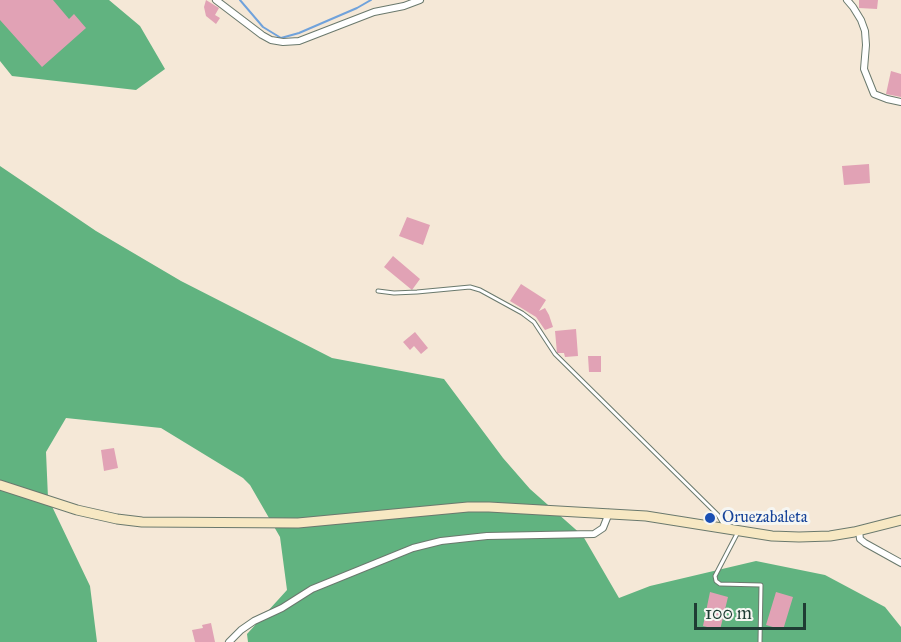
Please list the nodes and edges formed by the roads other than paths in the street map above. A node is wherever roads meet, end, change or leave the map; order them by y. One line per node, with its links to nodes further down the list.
1 (216, 0): 2 (street)
2 (420, 0)
3 (847, 0): 4 (street)
4 (901, 102)
5 (378, 291): 9 (lane)
6 (0, 485): 7 (street)
7 (609, 513): 9 (street); 13 (street)
8 (901, 520): 11 (street)
9 (725, 529): 10 (street)
10 (739, 531): 11 (street); 14 (lane)
11 (858, 531): 12 (street)
12 (901, 563)
13 (229, 642)
14 (760, 642)

